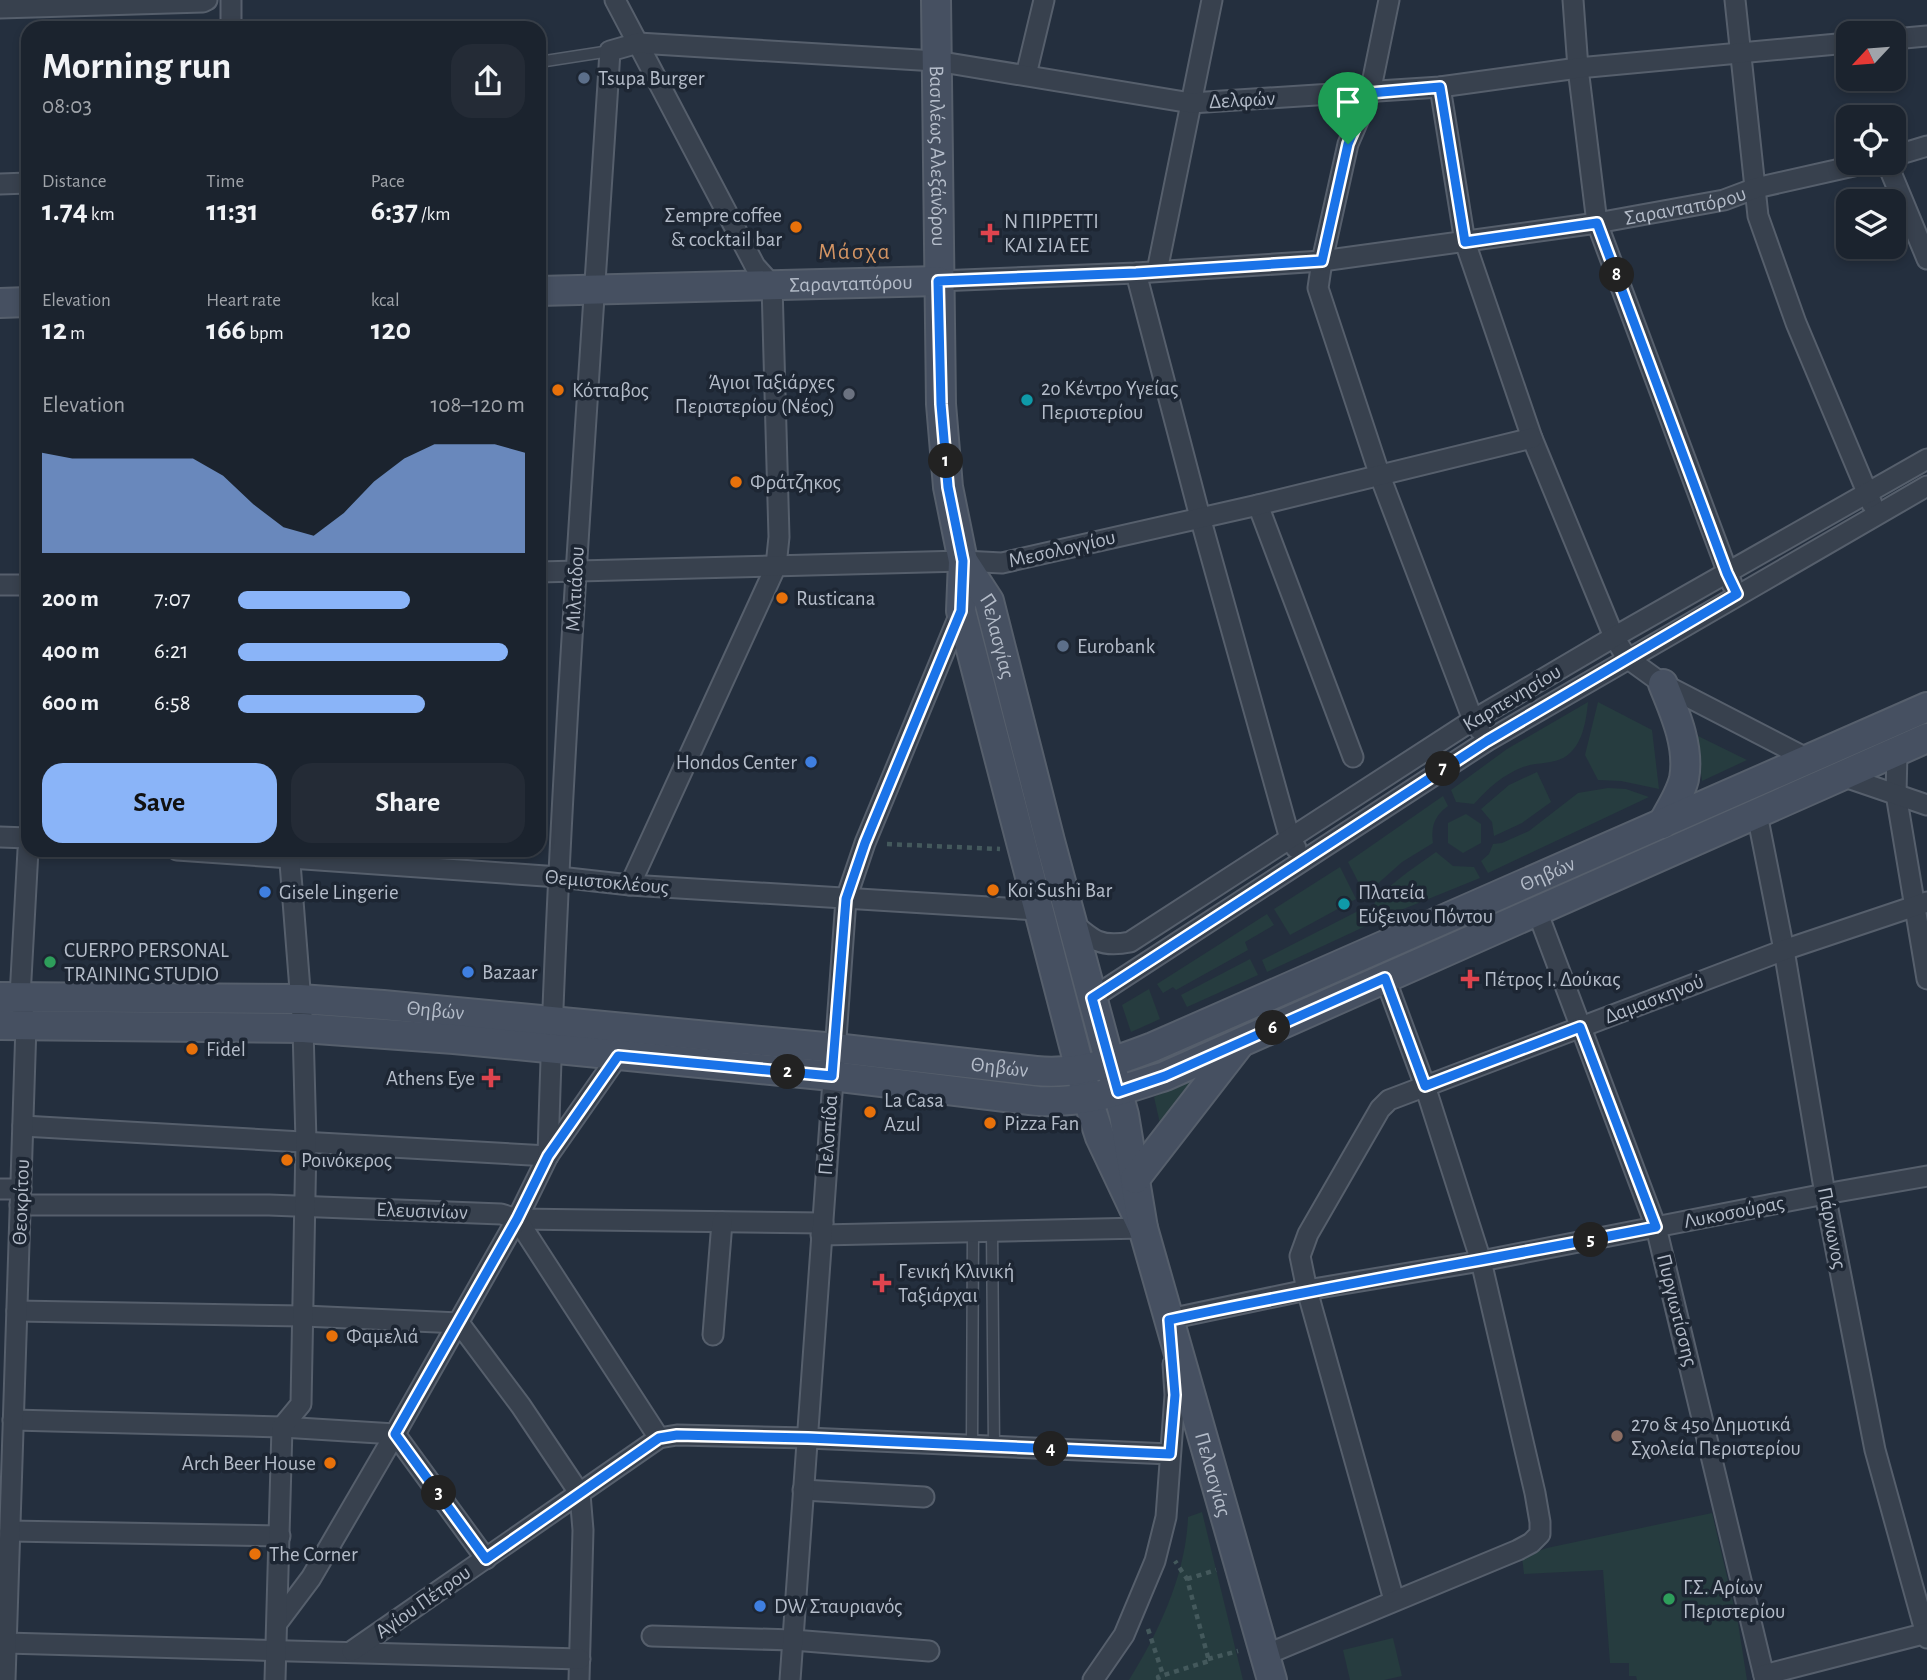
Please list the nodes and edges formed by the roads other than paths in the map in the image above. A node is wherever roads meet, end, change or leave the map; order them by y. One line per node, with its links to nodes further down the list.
1 (207, 0): 11 (street)
2 (231, 0): 12 (street)
3 (615, 0): 15 (street)
4 (936, 0): 20 (main road, Βασιλέως Αλεξάνδρου)
5 (1044, 0): 22 (street)
6 (1213, 0): 25 (street)
7 (1389, 0): 24 (street)
8 (1573, 0): 21 (street)
9 (1735, 0): 18 (street)
10 (0, 8): 11 (street)
11 (36, 18)
12 (231, 21)
13 (1927, 36): 14 (street)
14 (1906, 37)
15 (638, 43): 17 (street); 20 (street, Δελφών); 40 (street)
16 (1836, 44): 18 (street, Δελφών)
17 (610, 51): 19 (lane); 41 (street, Μιλτιάδου)
18 (1740, 52): 21 (street, Δελφών); 32 (street)
19 (546, 61)
20 (936, 61): 22 (street, Δελφών); 39 (main road, Βασιλέως Αλεξάνδρου)
21 (1578, 68): 23 (street, Δελφών); 33 (street)
22 (1026, 75): 25 (street, Δελφών)
23 (1440, 87): 24 (street, Δελφών); 34 (street)
24 (1370, 93): 25 (street, Δελφών); 36 (street)
25 (1191, 103): 37 (street)
26 (1927, 146): 27 (street)
27 (1906, 152)
28 (1836, 170): 32 (street, Σαρανταπόρου)
29 (1892, 175): 35 (street)
30 (21, 183): 31 (street)
31 (0, 184)
32 (1756, 188): 33 (street, Σαρανταπόρου); 49 (street)
33 (1597, 223): 34 (street, Σαρανταπόρου); 57 (street)
34 (1465, 242): 36 (street, Σαρανταπόρου); 45 (street)
35 (1927, 259)
36 (1322, 261): 37 (street, Σαρανταπόρου); 47 (street)
37 (1157, 271): 38 (street, Σαρανταπόρου)
38 (1136, 273): 39 (street, Σαρανταπόρου); 52 (street)
39 (938, 281): 40 (main road, Σαρανταπόρου); 53 (main road, Βασιλέως Αλεξάνδρου)
40 (772, 285): 41 (main road, Σαρανταπόρου); 54 (street)
41 (595, 289): 42 (main road, Σαρανταπόρου); 55 (street, Μιλτιάδου)
42 (546, 291)
43 (21, 302): 44 (main road)
44 (0, 303)
45 (1532, 438): 47 (street, Μεσολογγίου); 62 (street)
46 (1927, 459): 49 (street, Καρπενησίου)
47 (1380, 476): 50 (street, Μεσολογγίου); 66 (street)
48 (1927, 486): 51 (street, Καρπενησίου)
49 (1867, 493): 51 (street); 57 (street, Καρπενησίου)
50 (1258, 505): 52 (street, Μεσολογγίου); 70 (street)
51 (1876, 514): 60 (street, Καρπενησίου)
52 (1200, 517): 53 (street, Μεσολογγίου); 79 (street)
53 (963, 561): 54 (street, Μεσολογγίου); 61 (main road, Πελασγίας); 90 (main road, Πελασγίας)
54 (776, 566): 55 (street, Μεσολογγίου); 85 (street)
55 (576, 571): 56 (street, Μεσολογγίου); 84 (street, Μιλτιάδου)
56 (546, 572)
57 (1727, 573): 60 (street); 62 (street, Καρπενησίου)
58 (0, 585): 59 (street)
59 (21, 585)
60 (1737, 594): 63 (street, Καρπενησίου)
61 (961, 611): 86 (street, Πελοπίδα); 88 (main road, Πελασγίας)
62 (1614, 637): 63 (street); 66 (street, Καρπενησίου)
63 (1627, 658): 64 (street); 68 (street, Καρπενησίου)
64 (1663, 684): 71 (street); 76 (main road)
65 (1927, 707): 71 (main road, Θηβών)
66 (1473, 720): 68 (street); 79 (street, Καρπενησίου)
67 (1927, 738): 69 (main road, Θηβών)
68 (1487, 741): 83 (street, Καρπενησίου)
69 (1897, 752): 72 (main road, Θηβών); 73 (street)
70 (1353, 757)
71 (1808, 759): 76 (main road, Θηβών)
72 (1842, 776): 73 (street); 75 (main road, Θηβών)
73 (1896, 794): 74 (street); 87 (street)
74 (1927, 805)
75 (1757, 814): 89 (main road, Θηβών); 91 (street, Πάρνωνος)
76 (1662, 824): 105 (main road, Θηβών)
77 (0, 837): 78 (street)
78 (21, 838)
79 (1290, 839): 83 (street); 90 (street, Καρπενησίου)
80 (28, 857): 94 (street, Θεοκρίτου)
81 (290, 857): 96 (street)
82 (314, 857): 84 (street, Θεμιστοκλέους)
83 (1304, 860): 95 (street, Καρπενησίου)
84 (559, 877): 85 (street, Θεμιστοκλέους); 97 (street, Μιλτιάδου)
85 (630, 885): 86 (street, Θεμιστοκλέους)
86 (846, 899): 88 (street, Θεμιστοκλέους); 102 (street, Πελοπίδα)
87 (1921, 905): 91 (street, Δαμασκηνού); 93 (street)
88 (1038, 910): 106 (main road, Πελασγίας)
89 (1536, 911): 92 (main road, Θηβών); 99 (street, Πυργιωτίσσης)
90 (1071, 921): 95 (main road, Πελασγίας)
91 (1784, 950): 99 (street, Δαμασκηνού); 117 (street, Πάρνωνος)
92 (1385, 978): 101 (main road, Θηβών); 108 (street)
93 (1927, 979)
94 (10, 997): 96 (main road, Θηβών); 98 (street, Θεοκρίτου)
95 (1092, 998): 105 (main road, Πελασγίας)
96 (300, 999): 97 (main road, Θηβών); 100 (street)
97 (551, 1021): 102 (main road, Θηβών); 103 (street, Μιλτιάδου)
98 (13, 1025): 100 (main road, Θηβών); 111 (street, Θεοκρίτου)
99 (1580, 1027): 108 (street, Δαμασκηνού); 122 (street, Πυργιωτίσσης)
100 (303, 1028): 103 (main road, Θηβών); 112 (street)
101 (1242, 1042): 109 (main road, Θηβών); 115 (main road)
102 (835, 1048): 106 (main road, Θηβών); 107 (street, Πελοπίδα)
103 (551, 1050): 104 (main road, Θηβών); 113 (street, Μιλτιάδου)
104 (618, 1056): 107 (main road, Θηβών); 113 (street)
105 (1111, 1064): 106 (main road, Θηβών); 109 (main road, Πελασγίας)
106 (1080, 1071): 110 (main road, Πελασγίας)
107 (832, 1076): 110 (main road, Θηβών); 124 (street, Πελοπίδα)
108 (1425, 1086): 126 (street); 127 (street, Δαμασκηνού)
109 (1118, 1092): 110 (main road, Θηβών); 115 (main road, Πελασγίας)
110 (1088, 1100): 123 (main road, Πελασγίας)
111 (23, 1126): 112 (street); 118 (street, Θεοκρίτου)
112 (306, 1142): 113 (street); 119 (street)
113 (548, 1156): 120 (street)
114 (1927, 1176): 117 (street, Λυκοσούρας)
115 (1135, 1179): 123 (main road, Πελασγίας)
116 (0, 1189): 118 (street, Ελευσινίων)
117 (1825, 1194): 122 (street, Λυκοσούρας); 152 (street, Πάρνωνος)
118 (21, 1197): 119 (street, Ελευσινίων); 128 (street, Θεοκρίτου)
119 (307, 1208): 120 (street, Ελευσινίων); 129 (street)
120 (517, 1219): 121 (street, Ελευσινίων); 131 (street); 137 (street)
121 (722, 1222): 124 (street, Ελευσινίων); 133 (street)
122 (1656, 1227): 126 (street, Λυκοσούρας); 161 (street, Πυργιωτίσσης)
123 (1143, 1228): 125 (street, Ελευσινίων); 130 (main road, Πελασγίας)
124 (822, 1229): 125 (street, Ελευσινίων); 138 (street, Πελοπίδα)
125 (983, 1231): 139 (lane); 140 (lane)
126 (1481, 1261): 127 (street, Λυκοσούρας); 150 (street)
127 (1307, 1290): 130 (street, Λυκοσούρας); 150 (street, Δαμασκηνού)
128 (17, 1311): 129 (street); 132 (street, Θεοκρίτου)
129 (304, 1316): 131 (street); 135 (street)
130 (1169, 1320): 142 (street); 160 (main road, Πελασγίας)
131 (459, 1323): 136 (street); 144 (street)
132 (8, 1333): 134 (street, Θεοκρίτου)
133 (713, 1335)
134 (13, 1420): 135 (street); 141 (street, Θεοκρίτου)
135 (282, 1427): 136 (street); 147 (street)
136 (395, 1434): 148 (street); 151 (street)
137 (659, 1438): 138 (street); 144 (street, Αγίου Πέτρου)
138 (808, 1438): 139 (street); 143 (street, Πελοπίδα)
139 (972, 1445): 140 (street)
140 (993, 1446): 142 (street)
141 (6, 1450): 146 (street, Θεοκρίτου)
142 (1170, 1454): 166 (street)
143 (803, 1490): 145 (street); 154 (street, Πελοπίδα)
144 (580, 1494): 148 (street, Αγίου Πέτρου); 159 (street)
145 (924, 1497)
146 (10, 1531): 147 (street); 149 (street, Θεοκρίτου)
147 (280, 1536): 151 (street)
148 (486, 1559): 157 (street, Αγίου Πέτρου)
149 (4, 1580): 155 (street, Θεοκρίτου)
150 (1394, 1600): 160 (street)
151 (278, 1622): 156 (street)
152 (1927, 1635): 161 (street)
153 (652, 1636): 154 (street)
154 (793, 1640): 158 (street); 165 (street, Πελοπίδα)
155 (6, 1643): 156 (street); 162 (street, Θεοκρίτου)
156 (276, 1651): 157 (street); 163 (street)
157 (352, 1651): 159 (street)
158 (929, 1651)
159 (580, 1659): 164 (street)
160 (1269, 1667)
161 (1765, 1678)
162 (5, 1680)
163 (275, 1680)
164 (579, 1680)
165 (790, 1680)
166 (1093, 1680)

